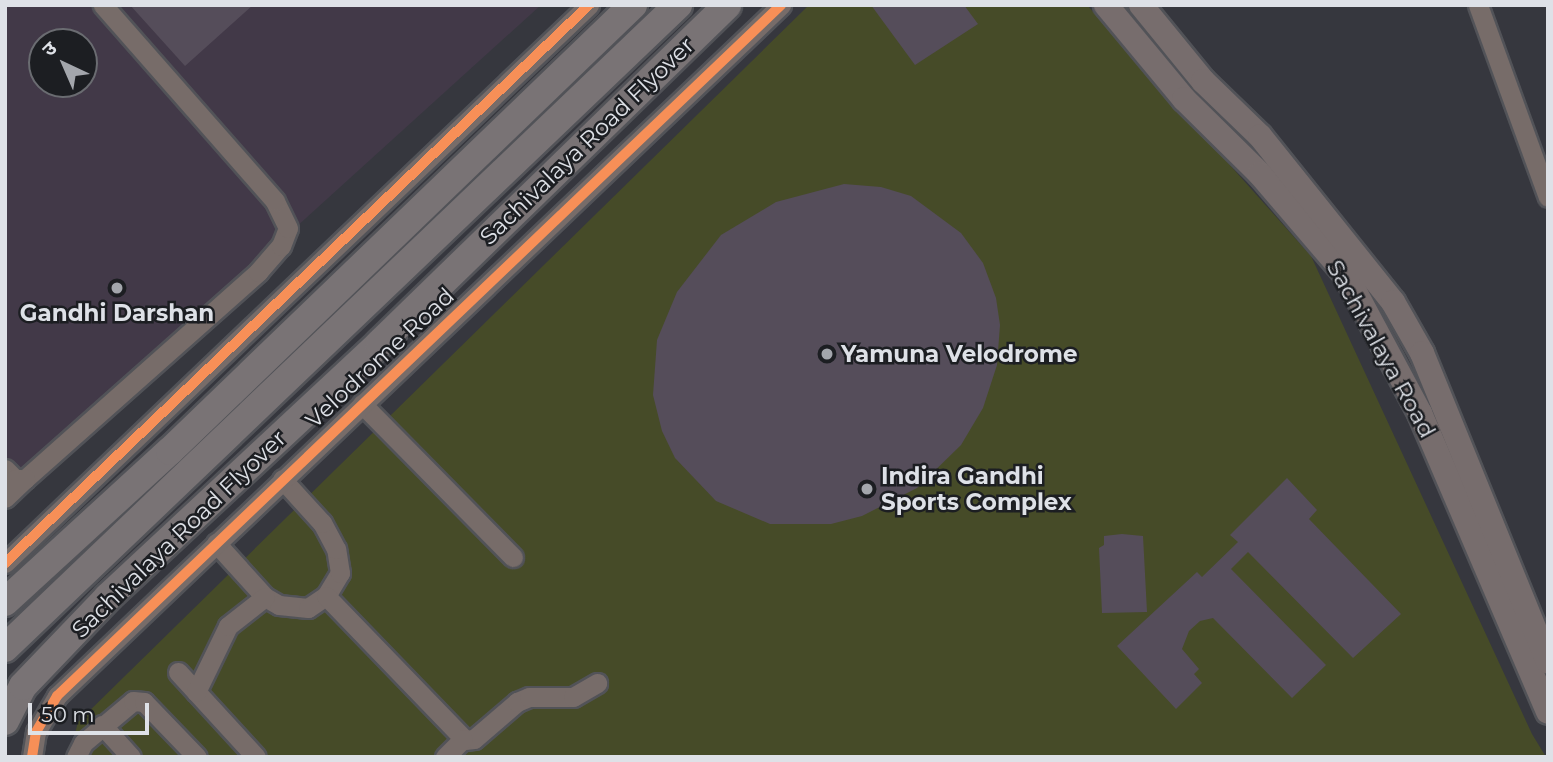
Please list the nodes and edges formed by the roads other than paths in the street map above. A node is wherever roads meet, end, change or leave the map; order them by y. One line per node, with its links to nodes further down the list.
1 (103, 5): 15 (street)
2 (589, 5): 20 (street)
3 (633, 5): 23 (highway)
4 (678, 5): 24 (highway, Sachivalaya Road Flyover)
5 (727, 5): 30 (highway, Sachivalaya Road Flyover)
6 (781, 5): 13 (street, Velodrome Road)
7 (1107, 5): 11 (main road, Sachivalaya Road)
8 (1141, 5): 10 (main road, Sachivalaya Road)
9 (1478, 5): 12 (street)
10 (1224, 104): 11 (main road); 25 (main road, Sachivalaya Road)
11 (1205, 122): 29 (main road, Sachivalaya Road)
12 (1548, 197)
13 (362, 404): 16 (street, Velodrome Road); 19 (street)
14 (5, 469): 15 (street)
15 (25, 479): 17 (street)
16 (282, 480): 18 (street, Velodrome Road); 21 (street)
17 (5, 498)
18 (216, 543): 22 (street); 33 (street, Velodrome Road)
19 (513, 556)
20 (5, 563)
21 (326, 596): 22 (street); 32 (street)
22 (265, 597): 28 (street)
23 (5, 602)
24 (5, 648)
25 (1548, 661)
26 (177, 672): 28 (street)
27 (597, 683): 32 (street)
28 (196, 692): 37 (street)
29 (1548, 712)
30 (5, 721)
31 (102, 725): 34 (street); 35 (street); 36 (street)
32 (463, 739): 38 (street)
33 (32, 757)
34 (76, 757)
35 (131, 757)
36 (197, 757)
37 (256, 757)
38 (445, 757)

